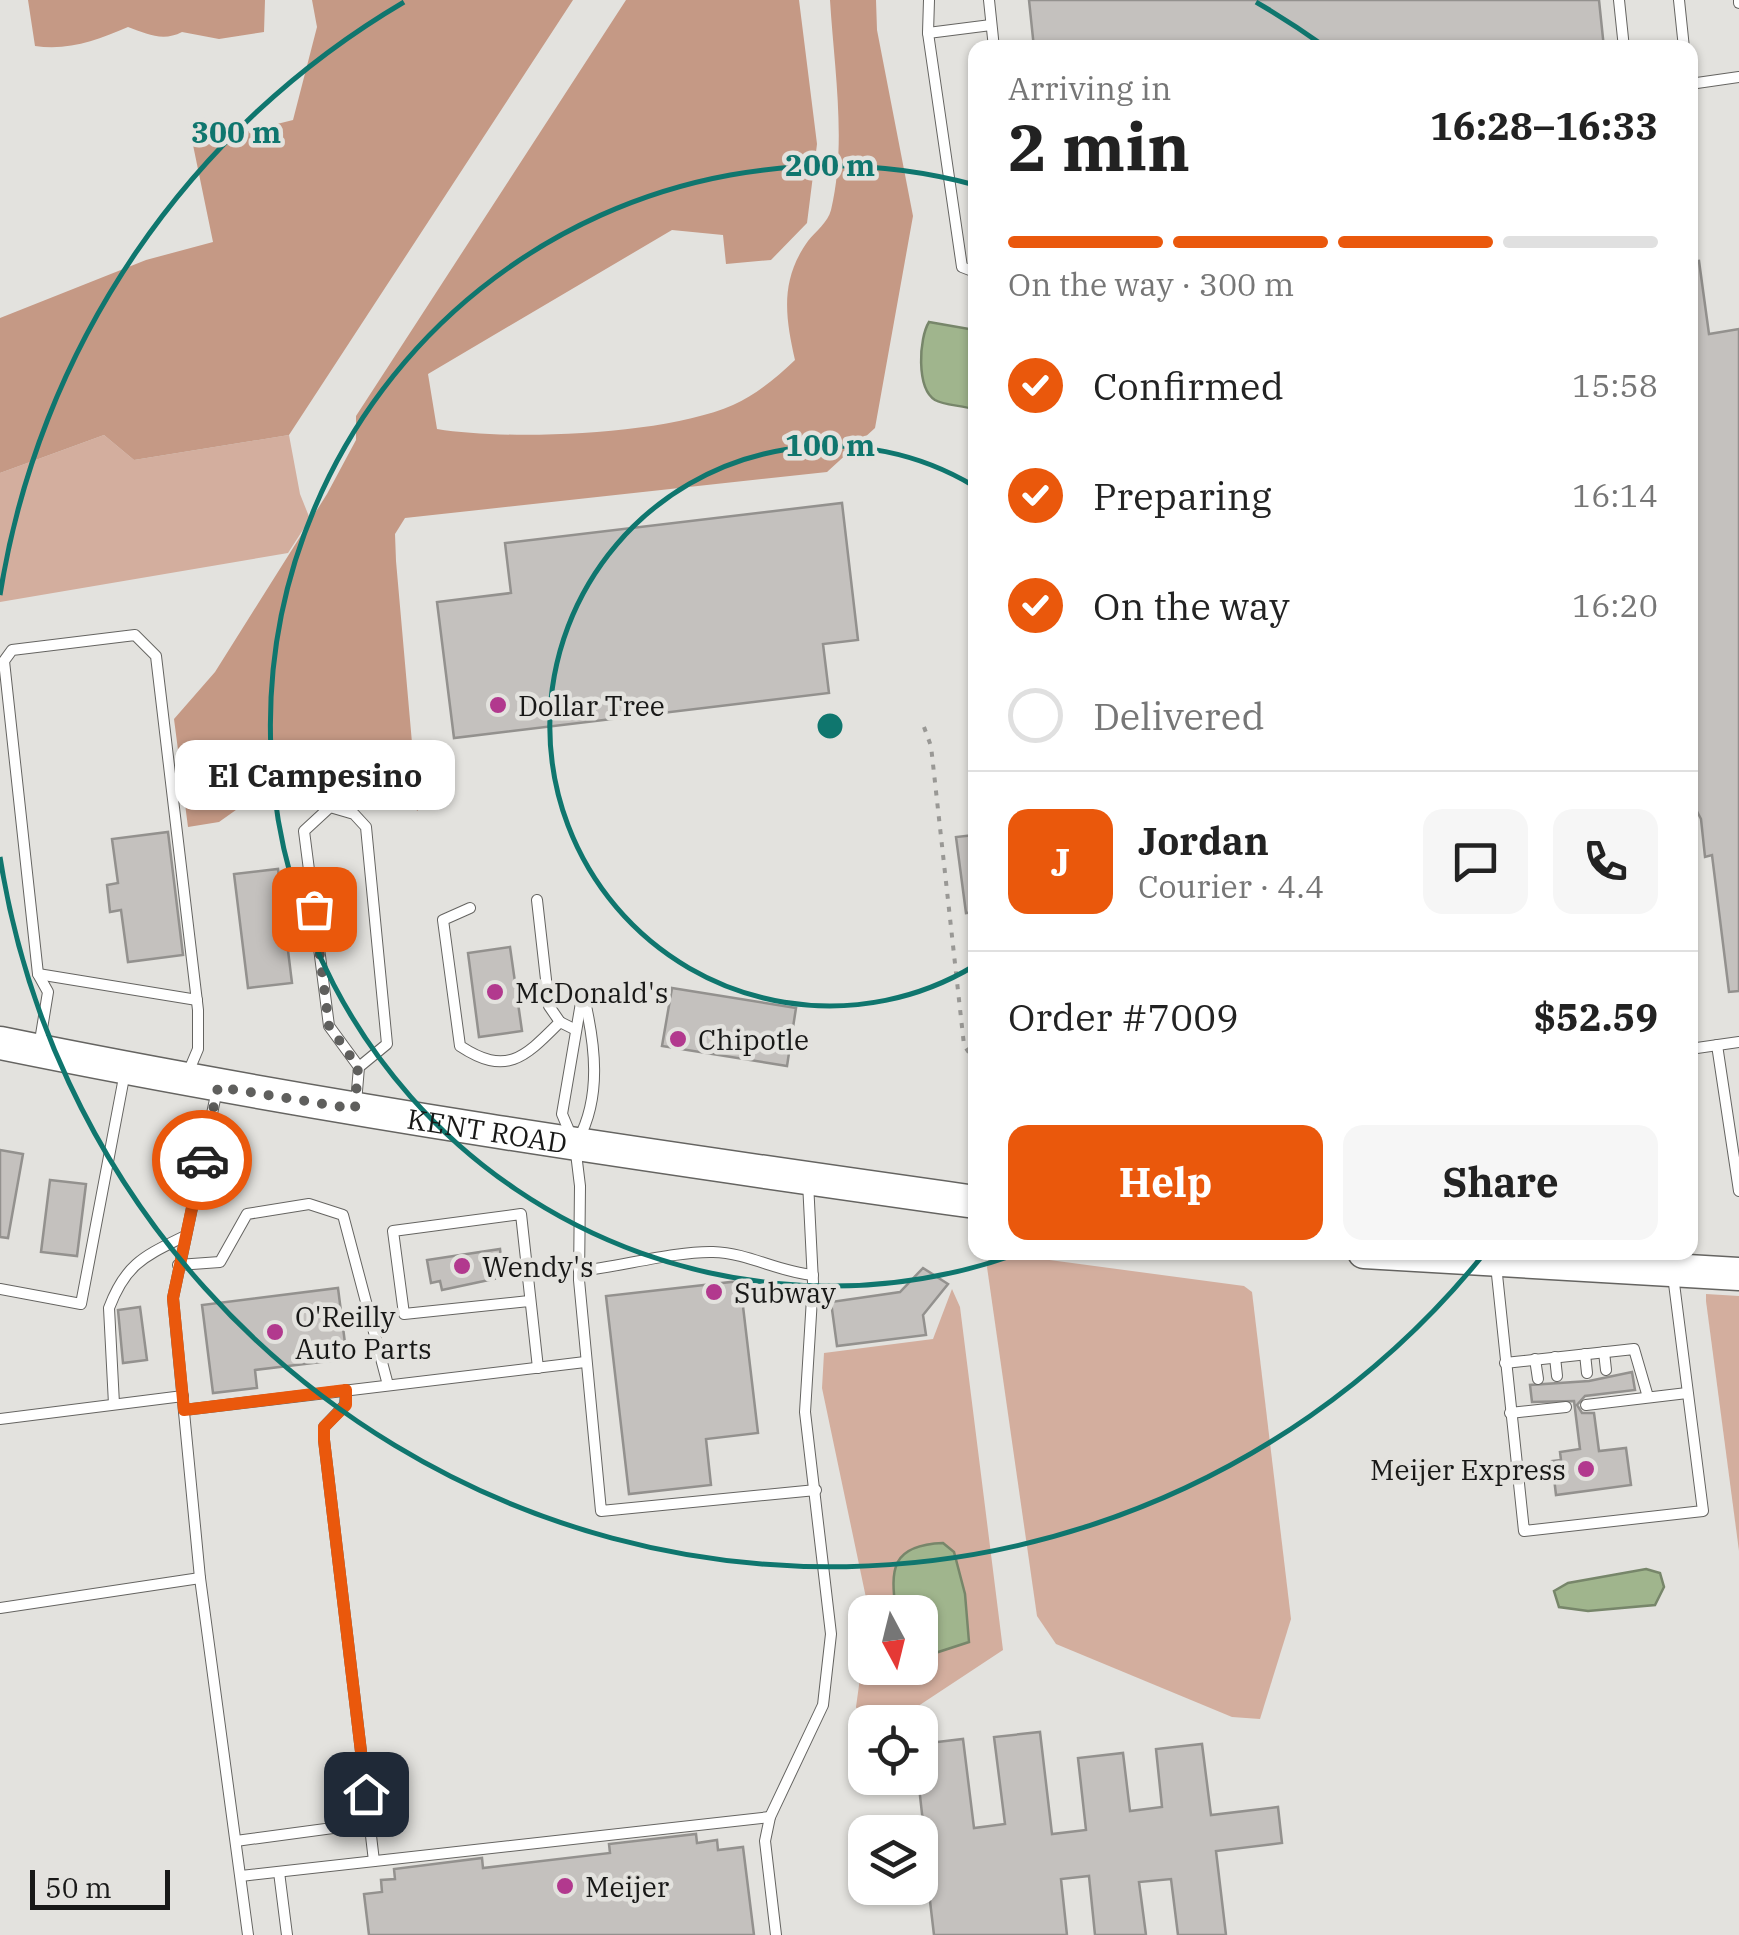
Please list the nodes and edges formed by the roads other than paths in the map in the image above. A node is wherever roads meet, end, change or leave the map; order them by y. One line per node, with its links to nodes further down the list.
1 (929, 0): 6 (lane)
2 (989, 0): 5 (lane)
3 (1619, 0): 8 (lane)
4 (1679, 0): 9 (lane)
5 (991, 25): 6 (lane); 7 (lane)
6 (928, 34): 12 (lane)
7 (993, 40)
8 (1623, 40)
9 (1683, 40)
10 (1739, 77): 11 (lane)
11 (1698, 83)
12 (968, 269)
13 (2, 661): 16 (lane); 17 (lane)
14 (538, 900): 18 (lane)
15 (470, 908): 18 (lane)
16 (38, 974): 17 (lane); 24 (lane)
17 (197, 1000): 27 (lane)
18 (560, 1022): 19 (lane)
19 (576, 1030): 30 (lane); 30 (lane)
20 (1739, 1042): 22 (lane)
21 (0, 1043): 24 (main road, KENT ROAD)
22 (1717, 1045): 23 (lane); 32 (lane)
23 (1698, 1048)
24 (38, 1051): 26 (main road, KENT ROAD)
25 (358, 1067): 25 (lane); 29 (lane)
26 (126, 1069): 27 (main road, KENT ROAD); 42 (lane)
27 (185, 1080): 28 (main road, KENT ROAD)
28 (218, 1087): 29 (main road, KENT ROAD); 34 (lane)
29 (355, 1109): 30 (main road, KENT ROAD)
30 (575, 1146): 31 (main road, KENT ROAD); 39 (lane)
31 (808, 1178): 33 (main road, KENT ROAD); 41 (lane)
32 (1739, 1191)
33 (968, 1201)
34 (185, 1236): 38 (lane); 62 (lane)
35 (1481, 1260): 36 (main road)
36 (1496, 1261): 37 (main road); 49 (lane)
37 (1670, 1262): 40 (main road); 57 (lane)
38 (178, 1264): 55 (lane); 58 (lane)
39 (579, 1271): 41 (lane); 48 (lane)
40 (1739, 1274)
41 (813, 1275): 66 (lane)
42 (0, 1288)
43 (529, 1301): 43 (lane); 50 (lane)
44 (1604, 1352): 45 (lane); 51 (lane); 59 (lane)
45 (1585, 1354): 46 (lane); 52 (lane)
46 (1555, 1357): 47 (lane); 53 (lane)
47 (1535, 1360): 49 (lane); 54 (lane)
48 (586, 1362): 50 (lane); 66 (lane)
49 (1504, 1363): 64 (lane)
50 (538, 1368): 55 (lane)
51 (1606, 1370)
52 (1587, 1373)
53 (1558, 1376)
54 (1538, 1379)
55 (388, 1385): 56 (lane)
56 (346, 1390): 63 (lane); 70 (lane)
57 (1687, 1393): 59 (lane); 64 (lane)
58 (183, 1396): 62 (lane); 63 (lane)
59 (1648, 1397): 60 (lane)
60 (1589, 1400)
61 (1562, 1403): 64 (lane)
62 (114, 1404): 65 (lane)
63 (184, 1410): 67 (lane)
64 (1510, 1413)
65 (0, 1418)
66 (816, 1490): 69 (lane)
67 (200, 1578): 68 (lane); 71 (lane)
68 (0, 1608)
69 (770, 1817): 72 (lane); 77 (lane)
70 (370, 1822): 71 (lane); 72 (lane)
71 (236, 1841): 74 (lane)
72 (374, 1861): 73 (lane)
73 (280, 1872): 74 (lane); 76 (lane)
74 (241, 1876): 75 (lane)
75 (248, 1935)
76 (287, 1935)
77 (776, 1935)

